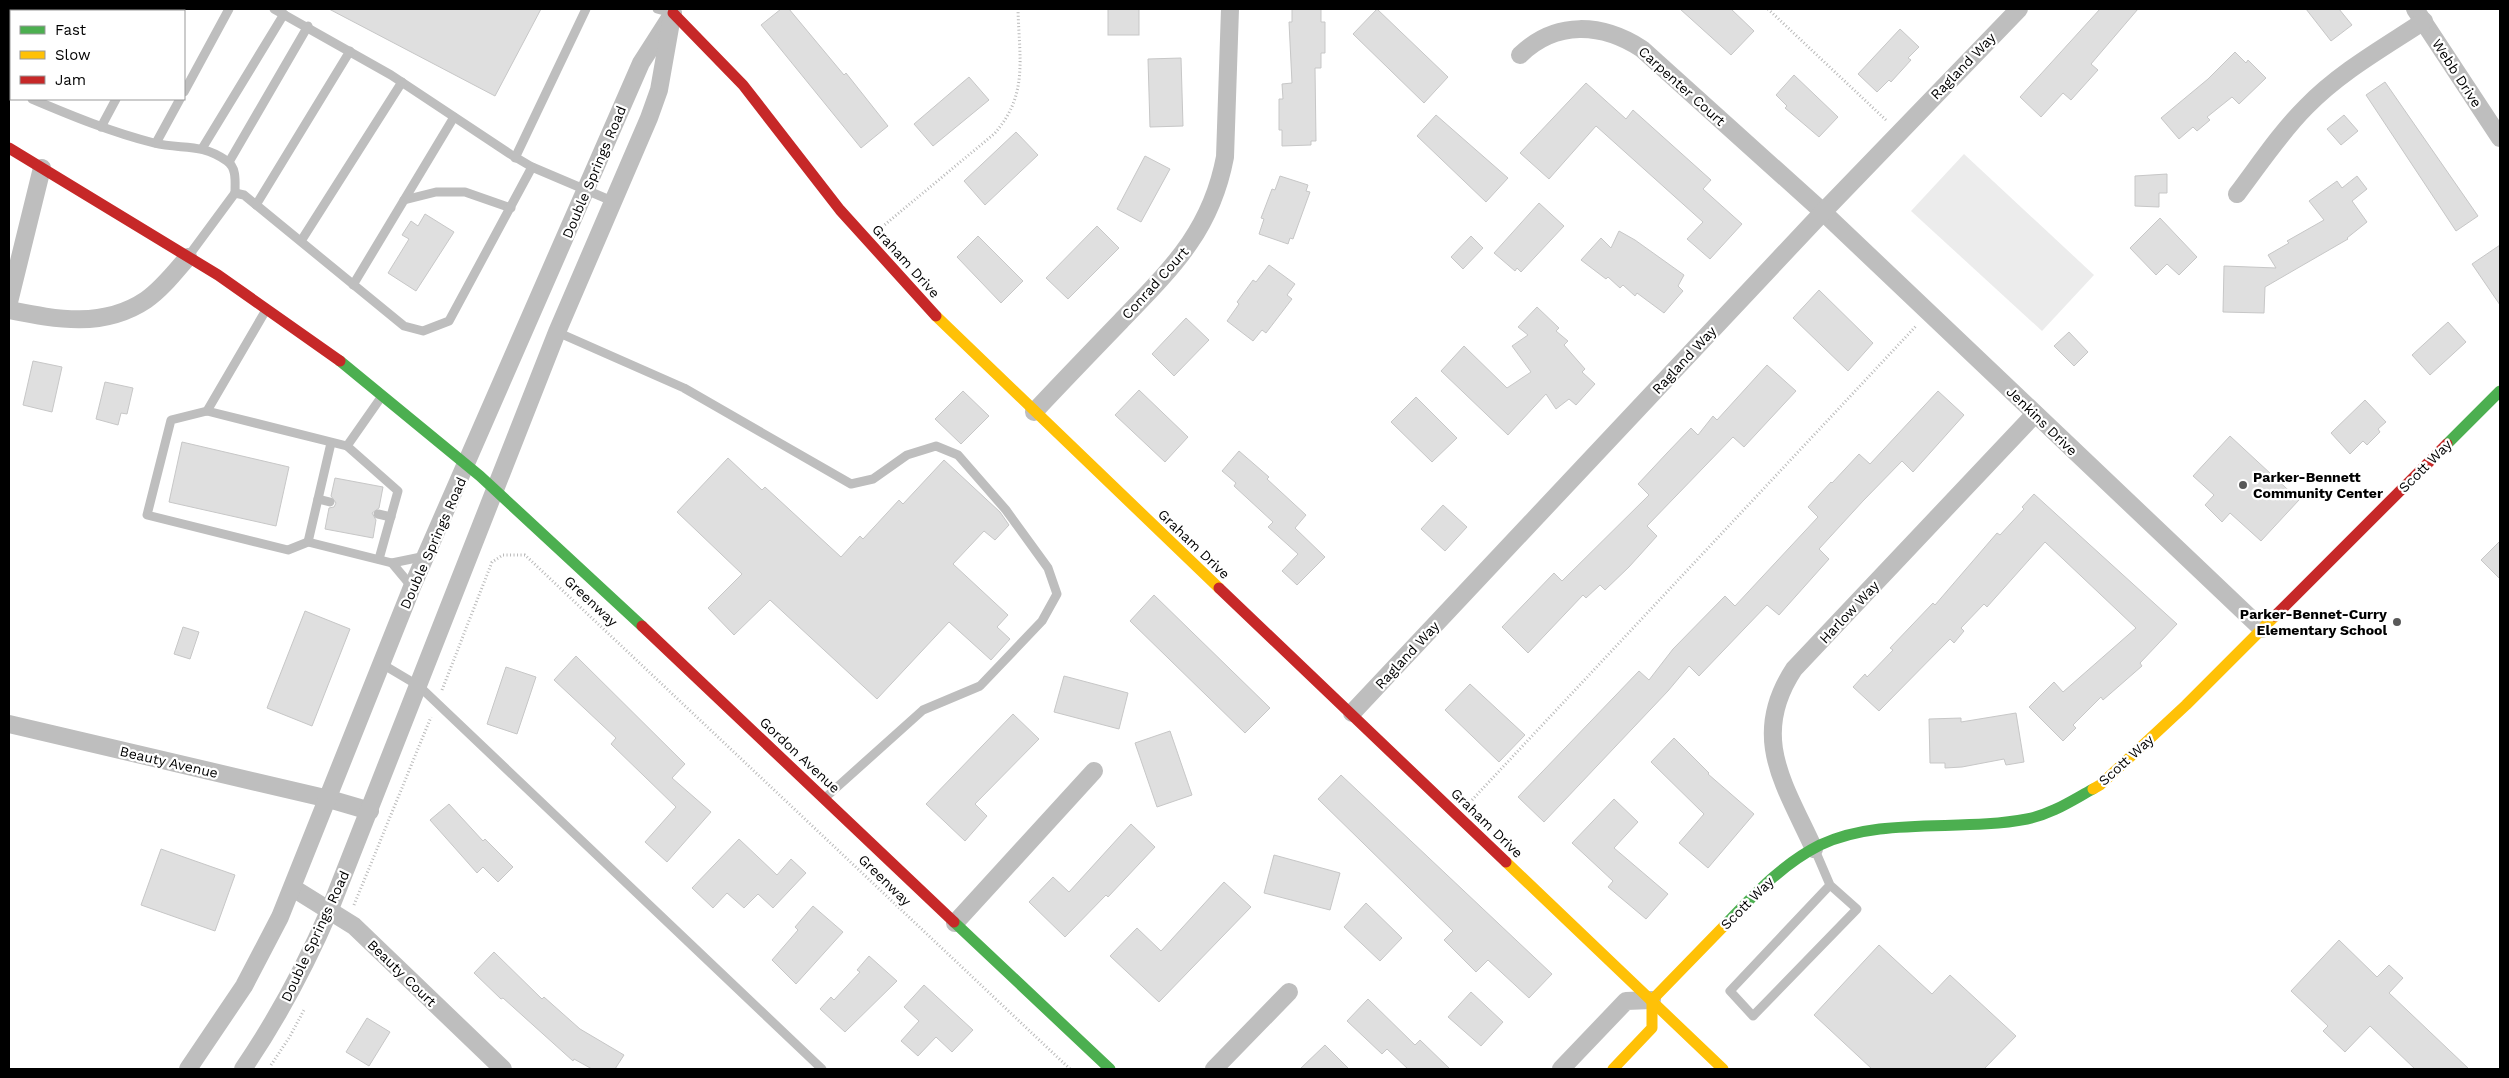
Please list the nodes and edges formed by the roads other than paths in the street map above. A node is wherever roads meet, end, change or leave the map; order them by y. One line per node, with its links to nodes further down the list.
1 (229, 9): 13 (lane)
2 (274, 9): 7 (lane)
3 (586, 9): 23 (lane)
4 (1230, 9): 45 (street, Conrad Court)
5 (2019, 9): 34 (street, Ragland Way)
6 (668, 10): 28 (street, Double Springs Road); 31 (street, Double Springs Road); 45 (street, Graham Drive)
7 (284, 14): 9 (lane); 22 (lane)
8 (2419, 15): 19 (street, Webb Drive); 29 (street)
9 (308, 26): 10 (lane); 24 (lane)
10 (350, 51): 12 (lane); 32 (lane)
11 (1520, 54): 34 (street, Carpenter Court)
12 (402, 82): 17 (lane); 35 (lane)
13 (185, 90)
14 (36, 100): 18 (lane)
15 (116, 100): 18 (lane)
16 (179, 100): 20 (lane)
17 (454, 117): 23 (lane); 30 (lane)
18 (102, 127): 20 (lane)
19 (2500, 138)
20 (156, 143): 22 (lane)
21 (9, 148): 26 (street, Gordon Avenue)
22 (203, 148): 24 (lane)
23 (515, 158): 25 (lane)
24 (229, 162): 27 (lane)
25 (532, 167): 28 (lane); 33 (lane)
26 (42, 168): 36 (street, Gordon Avenue); 38 (street)
27 (235, 192): 32 (lane); 36 (lane)
28 (586, 192): 31 (lane); 49 (street, Double Springs Road)
29 (2237, 194)
30 (404, 200): 33 (lane); 37 (lane)
31 (612, 201): 41 (street, Double Springs Road)
32 (256, 205): 35 (lane)
33 (510, 208): 37 (lane)
34 (1823, 212): 46 (street, Jenkins Drive); 63 (street, Ragland Way)
35 (300, 241): 37 (lane)
36 (188, 257): 39 (street, Gordon Avenue); 40 (street)
37 (353, 285)
38 (9, 302)
39 (268, 308): 43 (street, Gordon Avenue); 44 (lane)
40 (9, 310)
41 (557, 332): 50 (street, Double Springs Road); 67 (lane)
42 (2500, 391): 60 (street, Scott Way)
43 (383, 395): 48 (lane); 49 (street, Gordon Avenue)
44 (207, 411): 47 (lane); 55 (lane)
45 (1034, 412): 63 (street, Graham Drive)
46 (2035, 414): 60 (street, Jenkins Drive); 69 (street, Harlow Way)
47 (331, 443): 48 (lane); 51 (lane)
48 (347, 446): 54 (lane)
49 (467, 464): 50 (street, Gordon Avenue); 56 (street, Double Springs Road)
50 (496, 490): 62 (street, Double Springs Road); 67 (street, Gordon Avenue)
51 (318, 499): 52 (lane); 55 (lane)
52 (330, 502)
53 (378, 514): 54 (lane)
54 (390, 517): 57 (lane)
55 (308, 542): 57 (lane)
56 (426, 556): 58 (lane); 59 (street, Double Springs Road)
57 (379, 559): 58 (lane)
58 (392, 563): 59 (lane)
59 (412, 587): 61 (street, Double Springs Road)
60 (2262, 629): 69 (street, Scott Way)
61 (382, 664): 62 (lane); 66 (street, Double Springs Road)
62 (419, 686): 68 (street, Double Springs Road); 79 (lane)
63 (1352, 713): 75 (street, Graham Drive)
64 (9, 724): 66 (street, Beauty Avenue)
65 (1094, 771): 73 (street)
66 (329, 799): 68 (street, Beauty Avenue); 71 (street, Double Springs Road)
67 (824, 799): 73 (street, Gordon Avenue)
68 (370, 811): 72 (street, Double Springs Road)
69 (1814, 849): 70 (lane); 75 (street, Scott Way)
70 (1830, 885): 70 (lane)
71 (293, 888): 72 (street, Beauty Court); 76 (street, Double Springs Road)
72 (330, 909): 77 (street, Double Springs Road); 78 (street, Beauty Court)
73 (955, 923): 80 (street, Gordon Avenue)
74 (1289, 992): 81 (street)
75 (1652, 1000): 82 (street); 83 (street); 84 (street, Graham Drive)
76 (188, 1069)
77 (243, 1069)
78 (503, 1069)
79 (822, 1069)
80 (1110, 1069)
81 (1214, 1069)
82 (1561, 1069)
83 (1613, 1069)
84 (1723, 1069)

